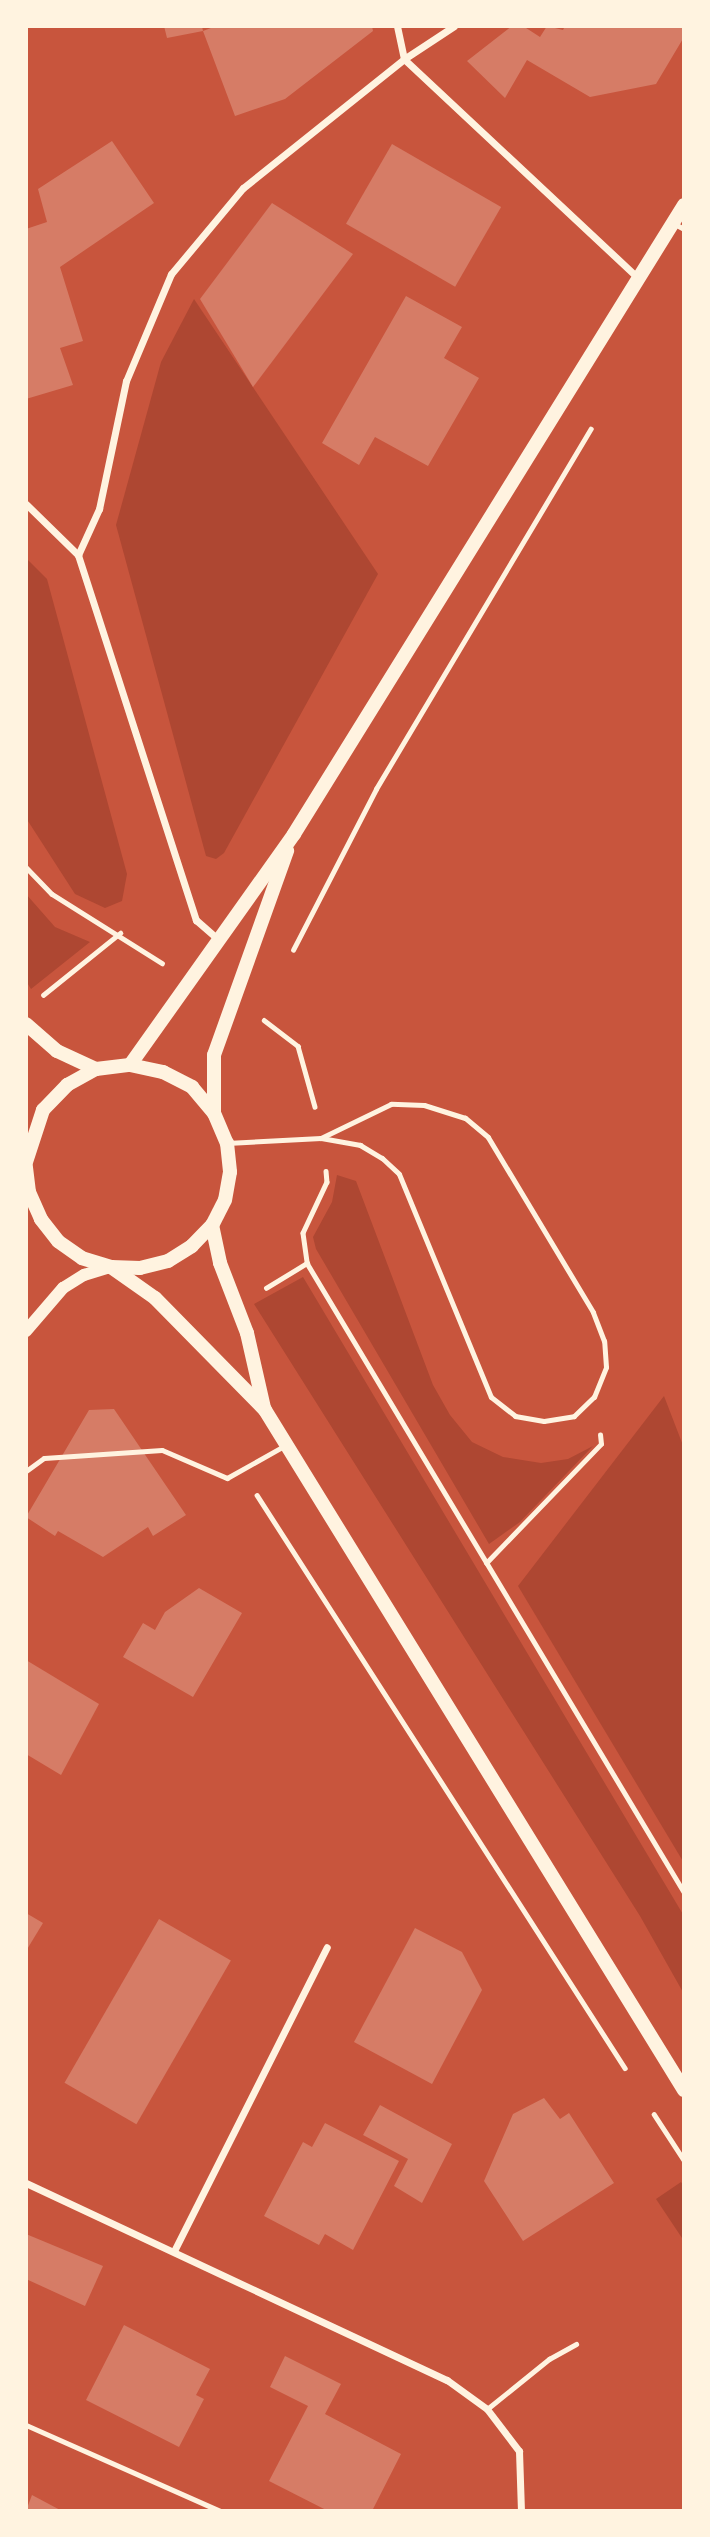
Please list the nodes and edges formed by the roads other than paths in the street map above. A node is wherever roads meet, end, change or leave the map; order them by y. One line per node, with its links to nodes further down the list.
1 (397, 26): 3 (street)
2 (454, 26): 3 (street)
3 (404, 59): 6 (street); 8 (street)
4 (684, 205): 5 (main road)
5 (679, 226): 6 (main road)
6 (638, 278): 9 (main road)
7 (26, 505): 8 (street)
8 (78, 555): 10 (street)
9 (294, 834): 10 (main road); 14 (main road)
10 (218, 939): 12 (main road)
11 (26, 1024): 13 (main road)
12 (130, 1065): 13 (main road); 14 (main road)
13 (96, 1069): 17 (main road)
14 (214, 1113): 16 (main road)
15 (321, 1138): 15 (lane); 16 (lane)
16 (228, 1143): 19 (main road)
17 (26, 1164): 18 (main road)
18 (28, 1197): 20 (main road)
19 (212, 1225): 20 (main road); 22 (main road)
20 (111, 1267): 21 (street); 22 (main road)
21 (26, 1331)
22 (265, 1410): 23 (main road)
23 (287, 1444): 24 (lane); 26 (main road)
24 (26, 1471)
25 (327, 1947): 28 (street)
26 (684, 2090)
27 (26, 2183): 28 (street)
28 (174, 2251): 30 (street)
29 (576, 2344): 30 (lane)
30 (487, 2409): 33 (street)
31 (26, 2425): 32 (lane)
32 (220, 2511)
33 (521, 2511)

